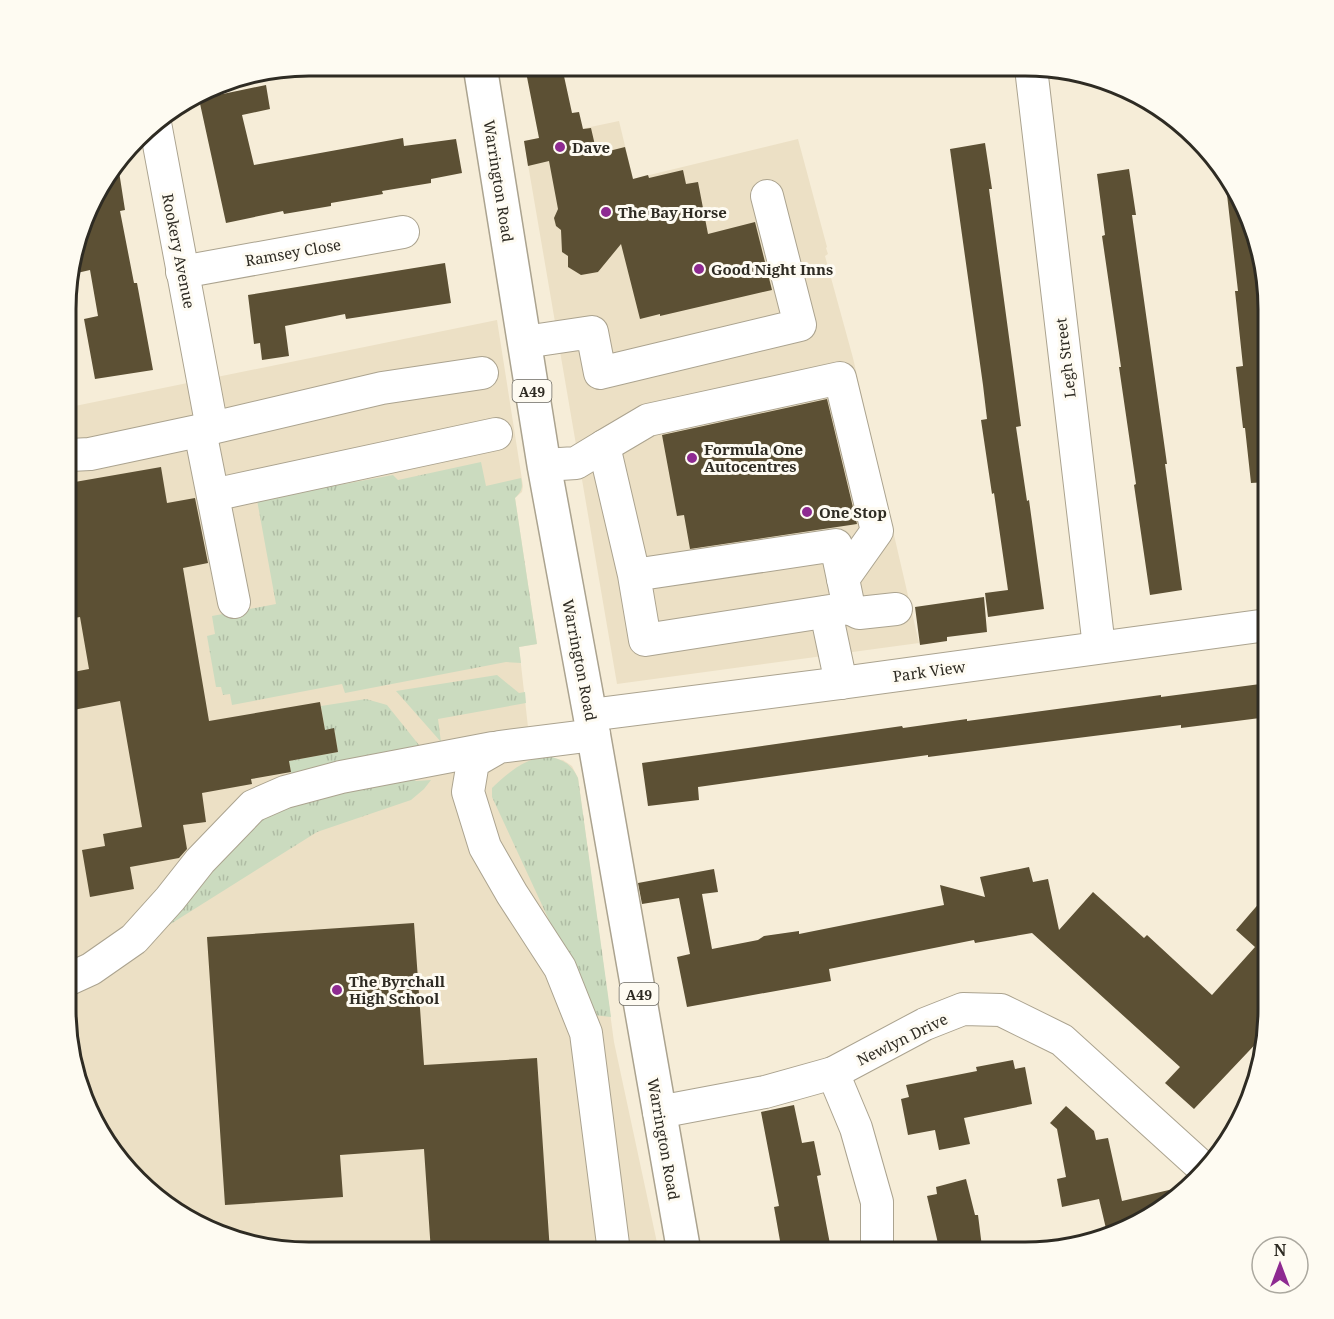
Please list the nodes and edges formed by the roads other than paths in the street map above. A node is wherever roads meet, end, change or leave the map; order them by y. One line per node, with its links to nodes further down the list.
1 (482, 76): 7 (main road, Warrington Road / A49)
2 (1032, 76): 20 (street, Legh Street)
3 (157, 133): 6 (street, Rookery Avenue)
4 (767, 196): 7 (street)
5 (404, 232): 6 (street, Ramsey Close)
6 (182, 272): 9 (street, Rookery Avenue)
7 (525, 342): 13 (main road, Warrington Road / A49)
8 (482, 373): 9 (street)
9 (206, 430): 12 (street); 14 (street, Rookery Avenue)
10 (496, 434): 14 (street)
11 (604, 446): 13 (street); 15 (street); 16 (street)
12 (76, 455)
13 (544, 465): 22 (main road, Warrington Road / A49)
14 (213, 495): 17 (street, Rookery Avenue)
15 (634, 575): 16 (street); 16 (street)
16 (839, 600): 18 (street); 21 (street)
17 (234, 602)
18 (896, 609)
19 (1258, 626): 20 (street, Park View)
20 (1099, 647): 21 (street, Park View)
21 (841, 683): 22 (street, Park View)
22 (592, 725): 23 (street, Park View); 26 (main road, Warrington Road / A49)
23 (499, 747): 24 (street, Park View); 28 (street)
24 (76, 976)
25 (833, 1073): 26 (street, Newlyn Drive); 27 (street, Newlyn Drive); 30 (street)
26 (659, 1112): 29 (main road, Warrington Road / A49)
27 (1199, 1164)
28 (613, 1242)
29 (682, 1242)
30 (877, 1242)

